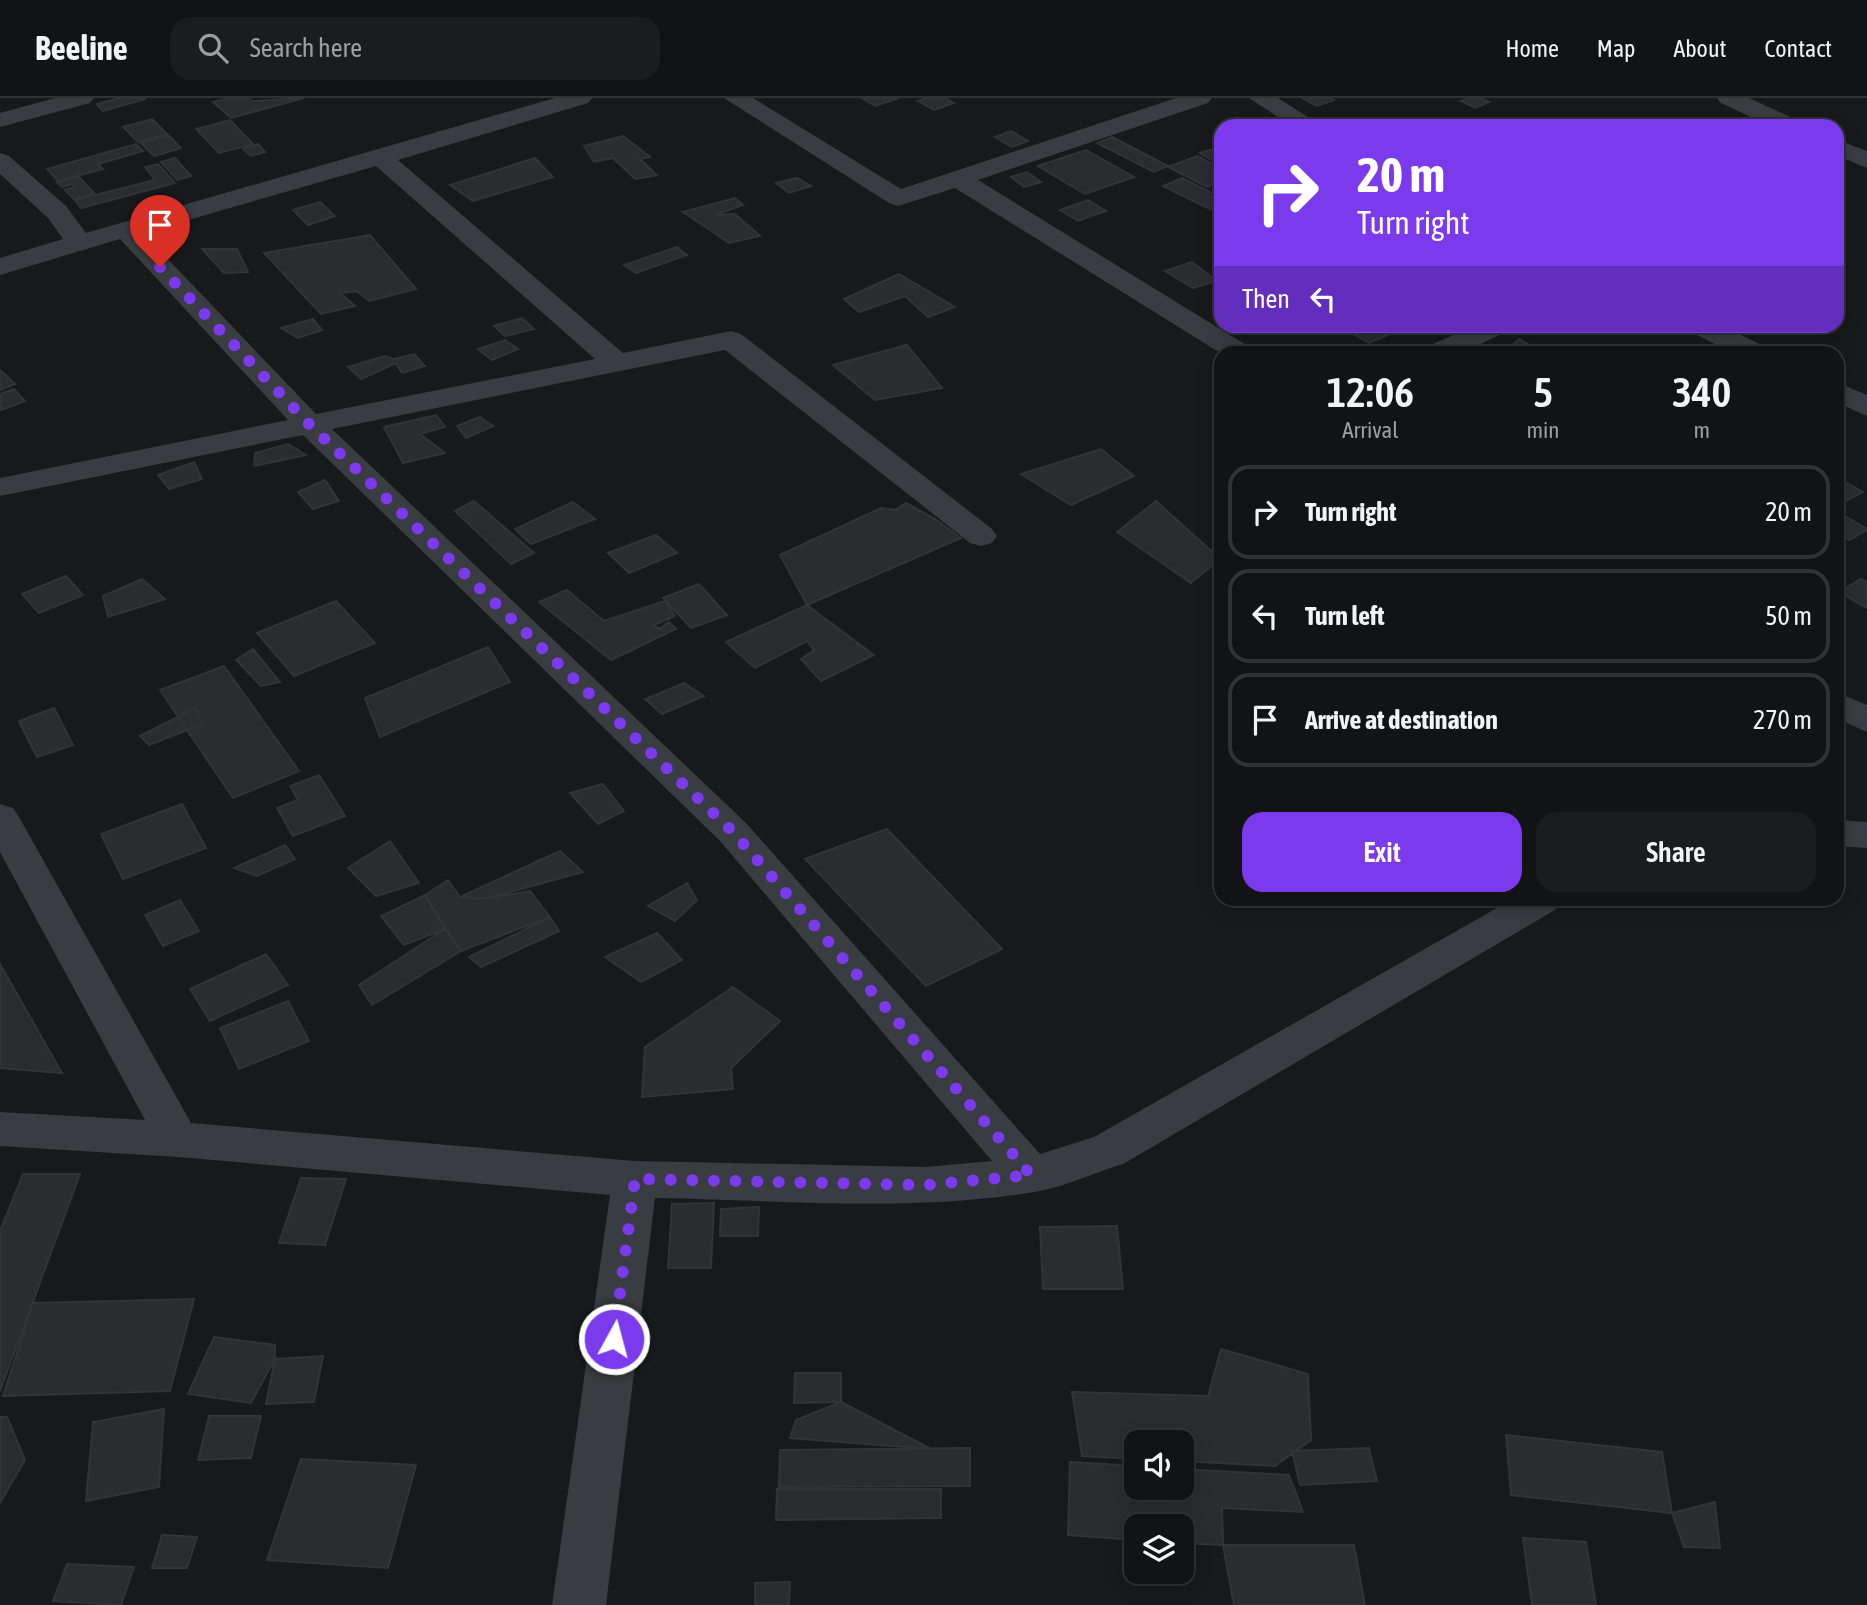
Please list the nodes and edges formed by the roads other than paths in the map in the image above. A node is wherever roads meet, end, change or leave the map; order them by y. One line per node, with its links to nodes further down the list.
1 (82, 98): 9 (street)
2 (580, 98): 11 (street)
3 (736, 98): 14 (street)
4 (1200, 98): 14 (street)
5 (1261, 98): 7 (street)
6 (1729, 98): 8 (street)
7 (1298, 119)
8 (1775, 119)
9 (0, 120)
10 (1844, 150): 12 (street)
11 (380, 157): 15 (street); 23 (street)
12 (1867, 160)
13 (0, 161): 16 (street)
14 (960, 180): 20 (street)
15 (124, 228): 16 (street); 26 (street)
16 (79, 242): 17 (street)
17 (0, 267)
18 (1480, 333): 21 (street)
19 (1715, 333): 22 (street)
20 (1228, 346)
21 (1452, 346)
22 (1742, 346)
23 (615, 362): 26 (street); 28 (street)
24 (1844, 396): 25 (street)
25 (1867, 407)
26 (308, 423): 27 (street); 37 (street)
27 (0, 487)
28 (981, 536)
29 (1844, 707): 30 (street)
30 (1867, 720)
31 (0, 817): 36 (street)
32 (1844, 833): 33 (street)
33 (1867, 835)
34 (1531, 906): 37 (street)
35 (0, 1129): 36 (street)
36 (178, 1139): 38 (street)
37 (1031, 1175): 38 (street)
38 (635, 1179): 39 (street)
39 (579, 1605)

